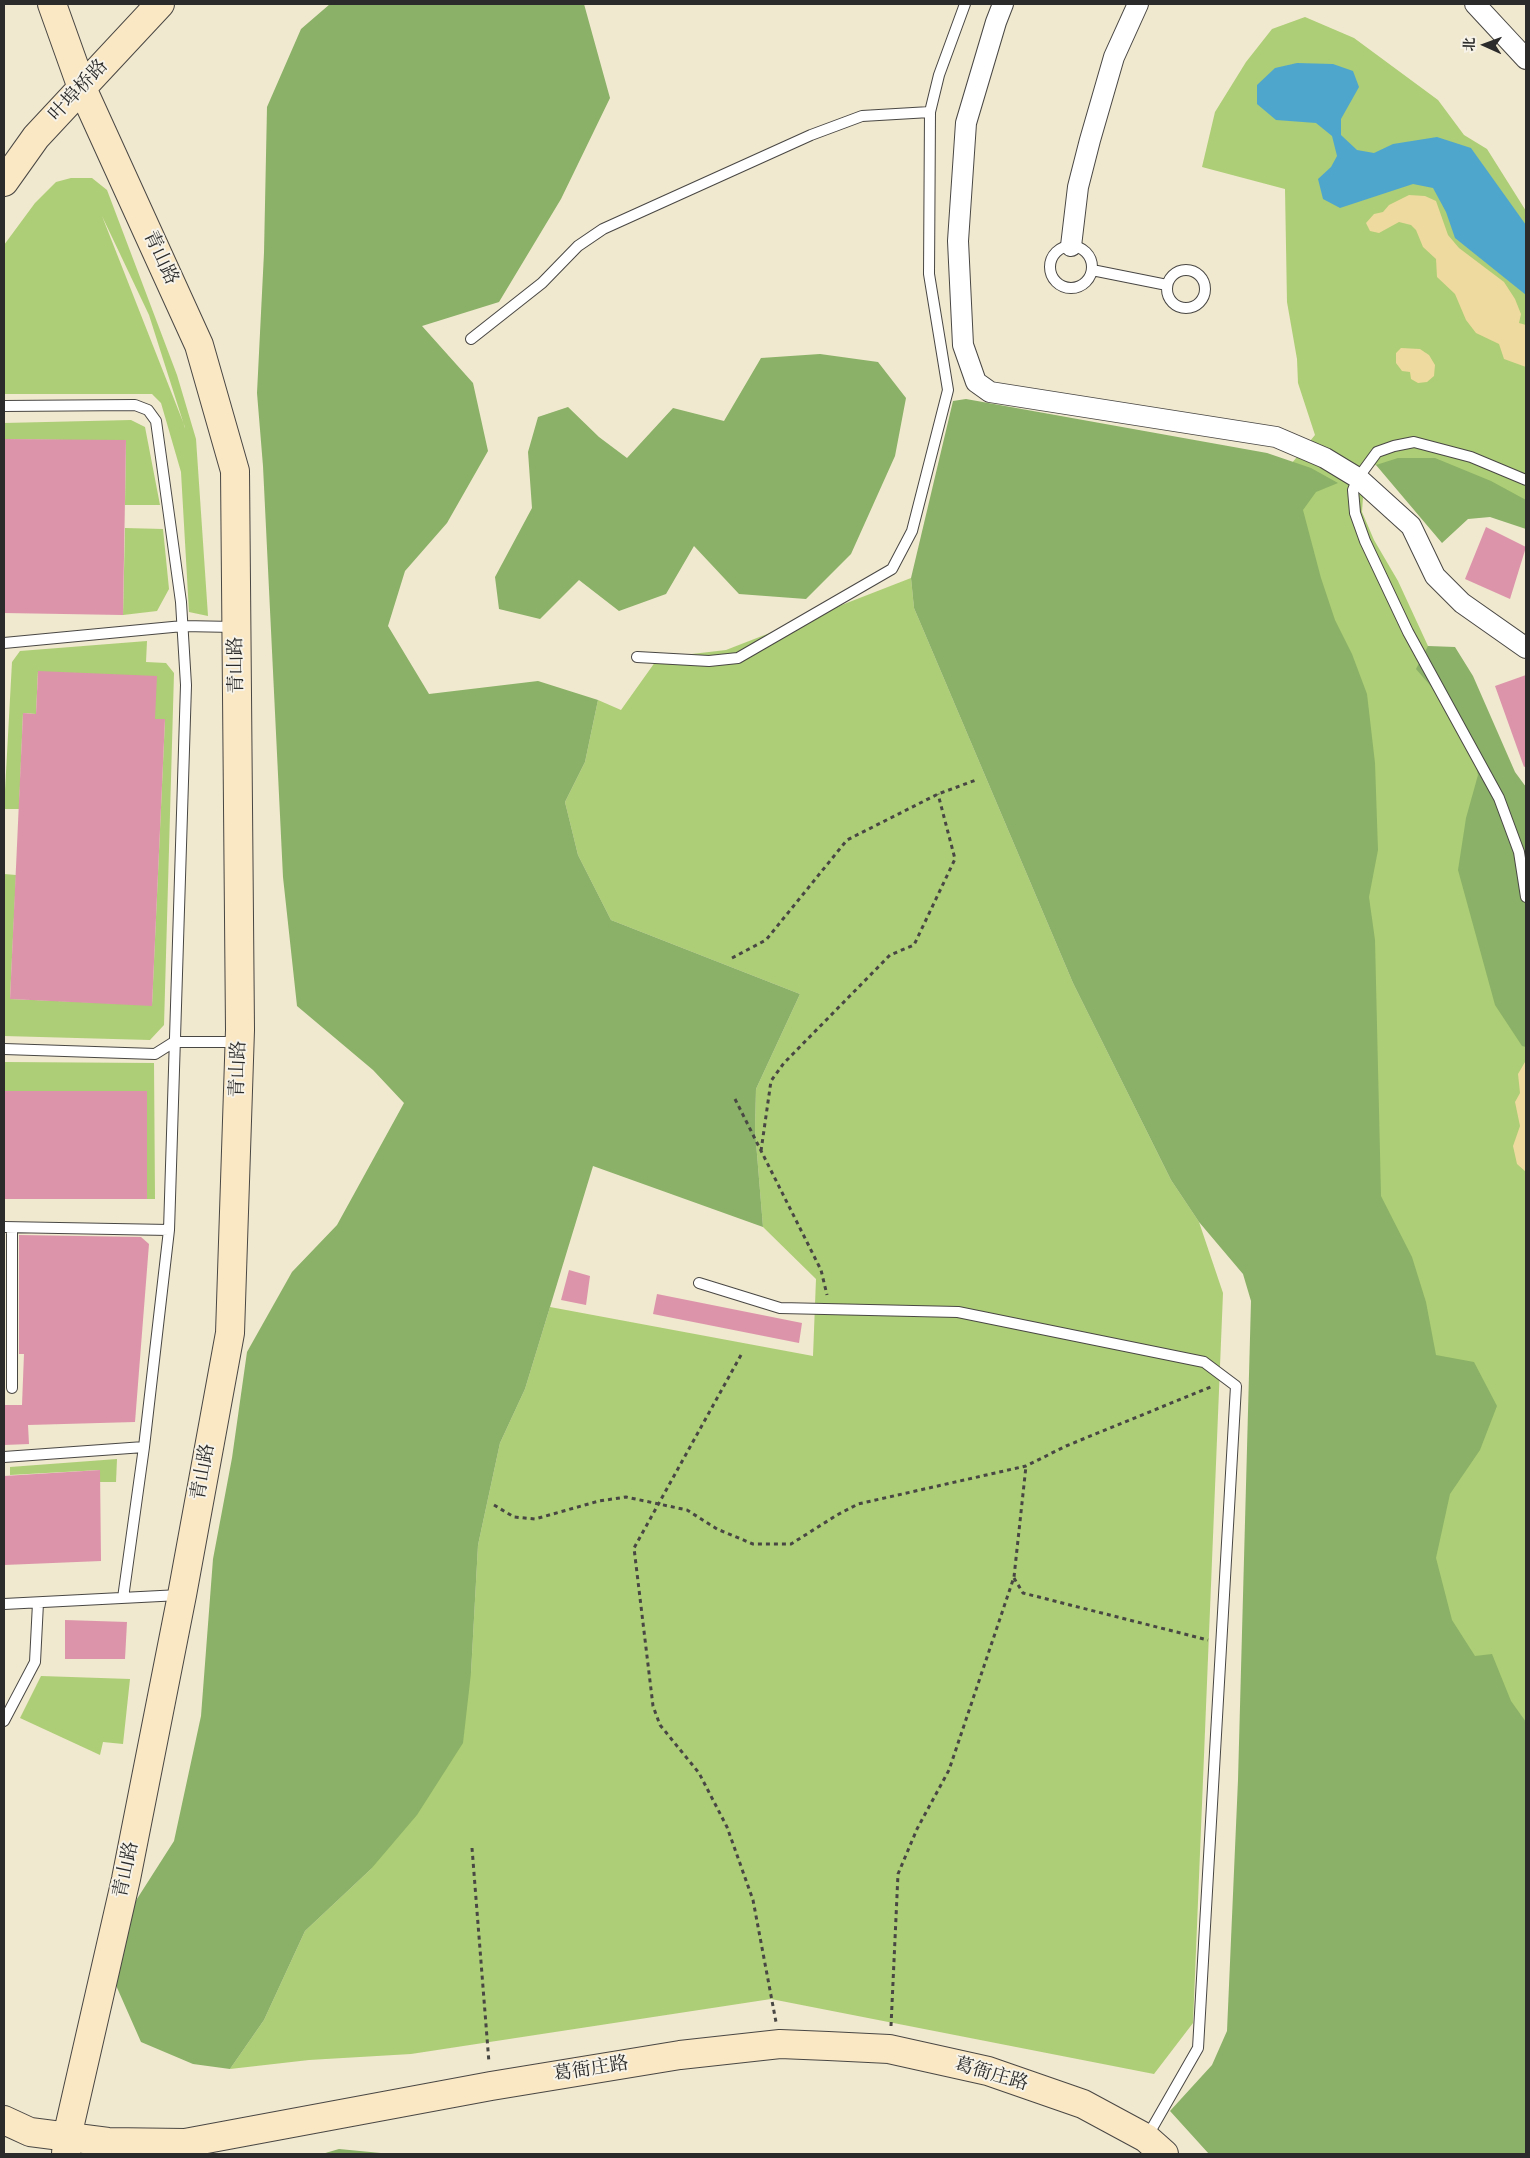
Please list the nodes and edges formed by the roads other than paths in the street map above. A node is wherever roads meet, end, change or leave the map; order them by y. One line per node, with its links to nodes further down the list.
1 (52, 4): 8 (street, 青山路)
2 (160, 4): 8 (street, 叶埠桥路)
3 (965, 4): 9 (lane)
4 (1003, 4): 16 (street)
5 (1138, 4): 11 (street)
6 (1475, 4): 7 (street)
7 (1526, 59)
8 (82, 88): 10 (street, 叶埠桥路); 19 (street, 青山路)
9 (930, 112): 14 (lane); 22 (lane)
10 (4, 182)
11 (1071, 246): 12 (lane); 12 (lane)
12 (1092, 270): 13 (lane)
13 (1167, 285)
14 (471, 339)
15 (4, 406): 18 (lane)
16 (1358, 478): 17 (lane); 21 (street); 23 (lane)
17 (1526, 480)
18 (183, 626): 19 (lane); 20 (lane); 24 (lane)
19 (236, 627): 25 (street, 青山路)
20 (4, 643)
21 (1526, 648)
22 (637, 657)
23 (1526, 897)
24 (174, 1042): 25 (lane); 26 (lane); 28 (lane)
25 (240, 1042): 33 (street, 青山路)
26 (4, 1049)
27 (8, 1227): 28 (lane); 30 (lane)
28 (169, 1230): 31 (lane)
29 (699, 1283): 40 (lane)
30 (12, 1388)
31 (144, 1447): 32 (lane); 34 (lane)
32 (4, 1457)
33 (182, 1595): 34 (lane); 39 (street, 青山路)
34 (123, 1598): 35 (lane)
35 (38, 1603): 36 (lane); 37 (lane)
36 (4, 1604)
37 (4, 1721)
38 (4, 2120): 39 (street, 葛衙庄路)
39 (66, 2146): 40 (street, 葛衙庄路)
40 (1155, 2146)

